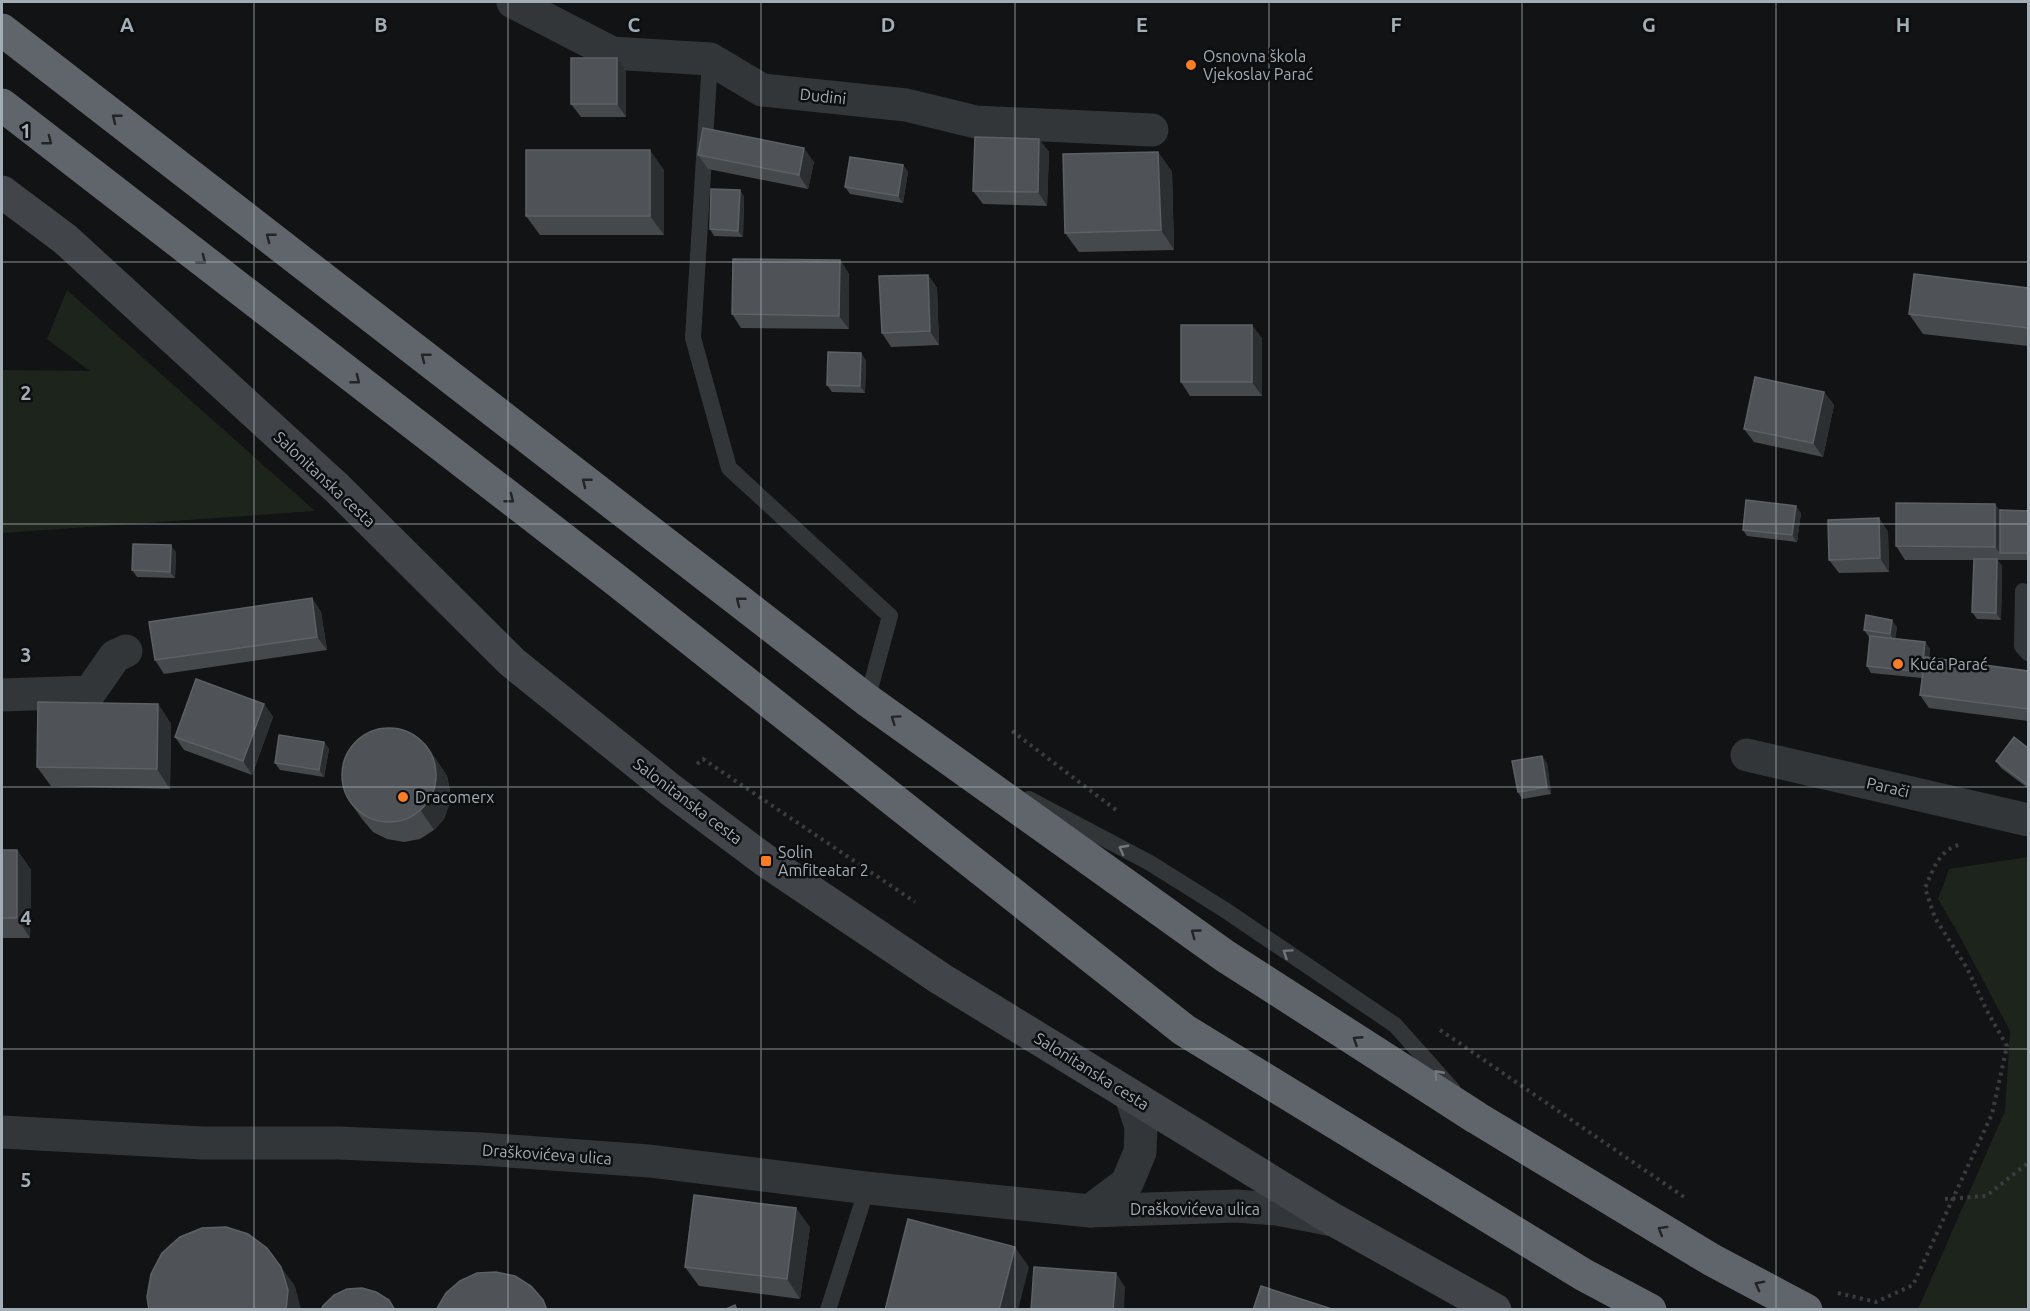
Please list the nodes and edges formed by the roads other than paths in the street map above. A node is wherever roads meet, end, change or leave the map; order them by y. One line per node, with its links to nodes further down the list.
1 (513, 2): 3 (street, Dudini)
2 (2, 30): 11 (highway, one-way to 2)
3 (710, 58): 5 (street, Dudini); 11 (lane)
4 (2, 105): 22 (highway, one-way to 22)
5 (1152, 130)
6 (2, 192): 14 (main road, Salonitanska cesta)
7 (2023, 591): 9 (lane)
8 (126, 651): 10 (street)
9 (2028, 653)
10 (2, 695)
11 (867, 700): 19 (highway, one-way to 11)
12 (1747, 755): 13 (street, Parači)
13 (2028, 820)
14 (1131, 1096): 17 (street, Draškovićeva ulica); 18 (main road, Salonitanska cesta)
15 (2, 1132): 16 (street, Draškovićeva ulica)
16 (867, 1188): 17 (street, Draškovićeva ulica); 20 (lane)
17 (1090, 1211): 18 (street, Draškovićeva ulica)
18 (1334, 1220): 21 (main road, Salonitanska cesta)
19 (1818, 1299)
20 (827, 1308)
21 (1495, 1310)
22 (1650, 1310)

